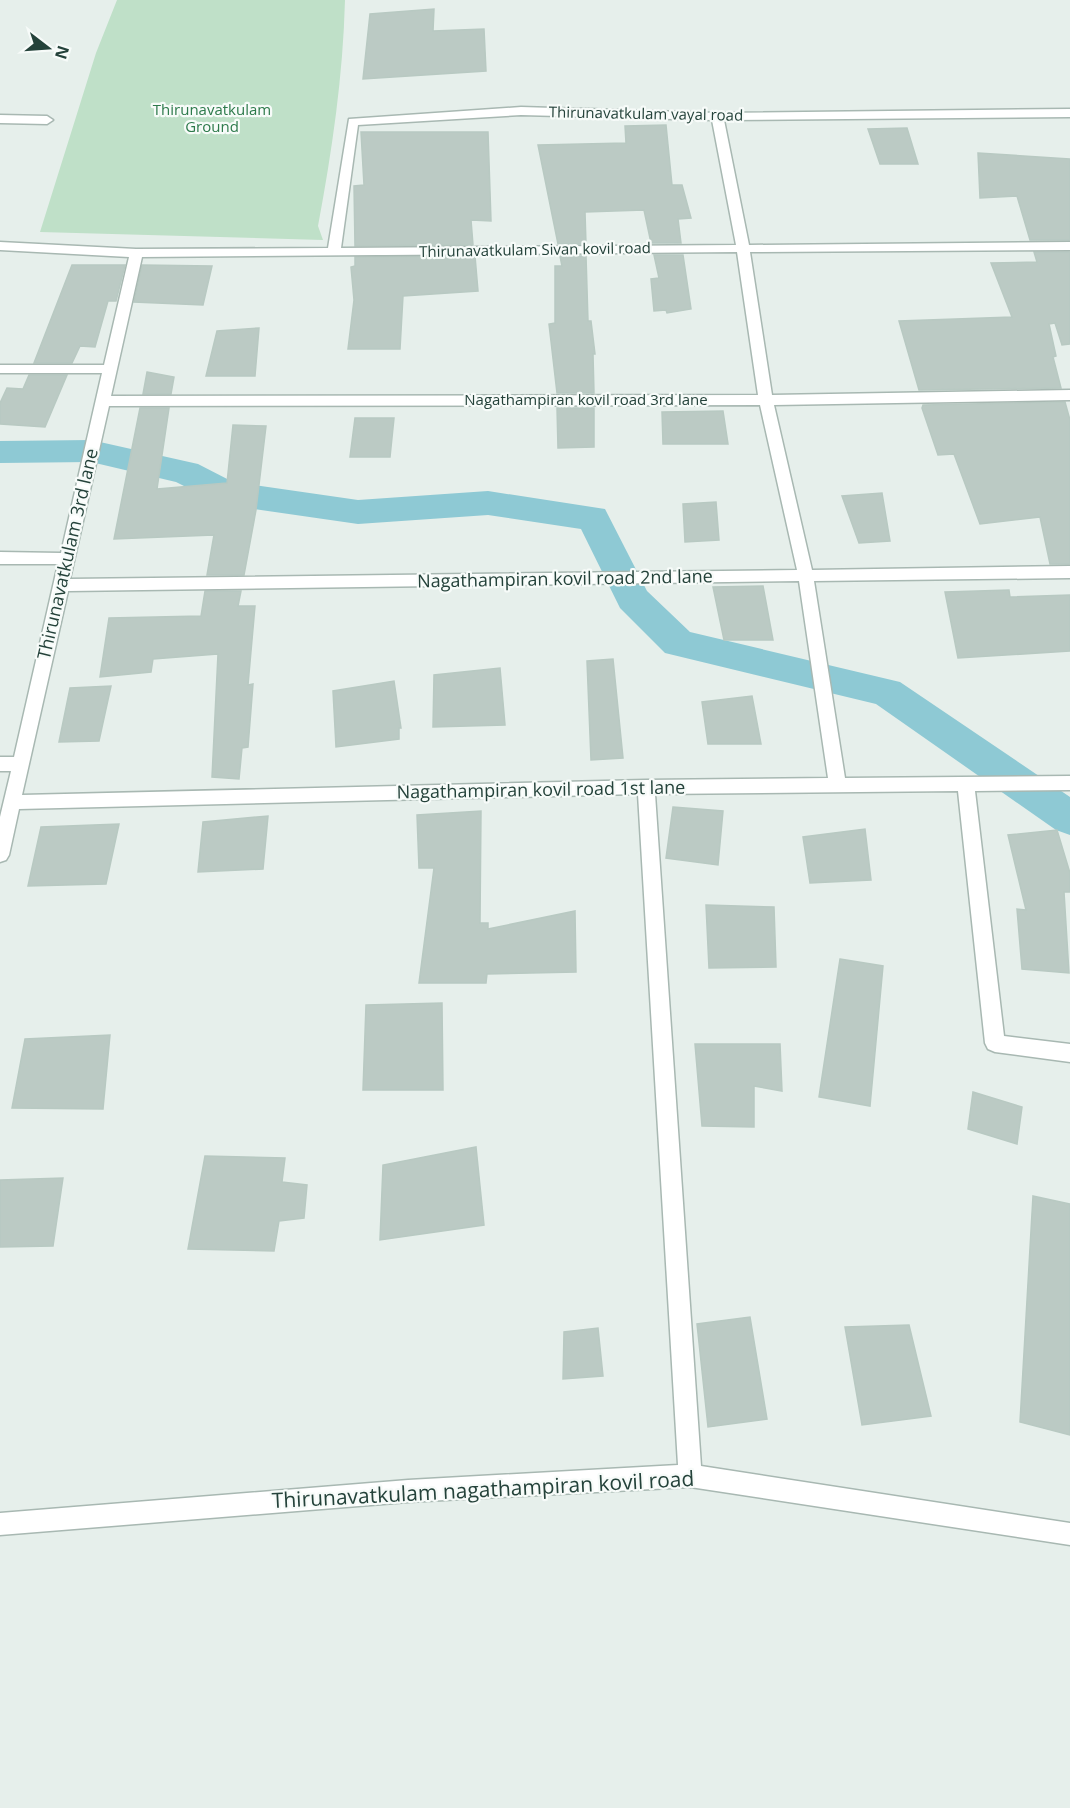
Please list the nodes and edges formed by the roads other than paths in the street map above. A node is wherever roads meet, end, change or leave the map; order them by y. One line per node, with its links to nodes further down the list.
1 (1070, 113): 2 (street, Thirunavatkulam vayal road)
2 (717, 117): 7 (street); 8 (street, Thirunavatkulam vayal road)
3 (0, 119): 4 (street)
4 (47, 120)
5 (0, 246): 9 (street, Thirunavatkulam Sivan kovil road)
6 (1070, 246): 7 (street, Thirunavatkulam Sivan kovil road)
7 (743, 249): 8 (street, Thirunavatkulam Sivan kovil road); 13 (street)
8 (334, 252): 9 (street, Thirunavatkulam Sivan kovil road)
9 (136, 253): 11 (street, Thirunavatkulam 3rd lane)
10 (0, 369): 11 (street)
11 (110, 369): 14 (street, Thirunavatkulam 3rd lane)
12 (1070, 395): 13 (street, Nagathampiran kovil road 3rd lane)
13 (766, 400): 14 (street, Nagathampiran kovil road 3rd lane); 18 (street)
14 (103, 401): 16 (street, Thirunavatkulam 3rd lane)
15 (0, 558): 16 (street)
16 (67, 559): 19 (street, Thirunavatkulam 3rd lane)
17 (1070, 572): 18 (street, Nagathampiran kovil road 2nd lane)
18 (806, 576): 19 (street, Nagathampiran kovil road 2nd lane); 24 (street)
19 (61, 585): 21 (street, Thirunavatkulam 3rd lane)
20 (0, 764): 21 (street)
21 (21, 764): 26 (street, Thirunavatkulam 3rd lane)
22 (1070, 783): 23 (street, Nagathampiran kovil road 1st lane)
23 (966, 784): 24 (street, Nagathampiran kovil road 1st lane); 28 (street)
24 (838, 786): 25 (street, Nagathampiran kovil road 1st lane)
25 (646, 788): 26 (street, Nagathampiran kovil road 1st lane); 29 (street)
26 (12, 802): 27 (street, Thirunavatkulam 3rd lane)
27 (0, 855)
28 (1070, 1053)
29 (690, 1476): 30 (street, Thirunavatkulam nagathampiran kovil road); 31 (street, Thirunavatkulam nagathampiran kovil road)
30 (0, 1524)
31 (1070, 1534)

